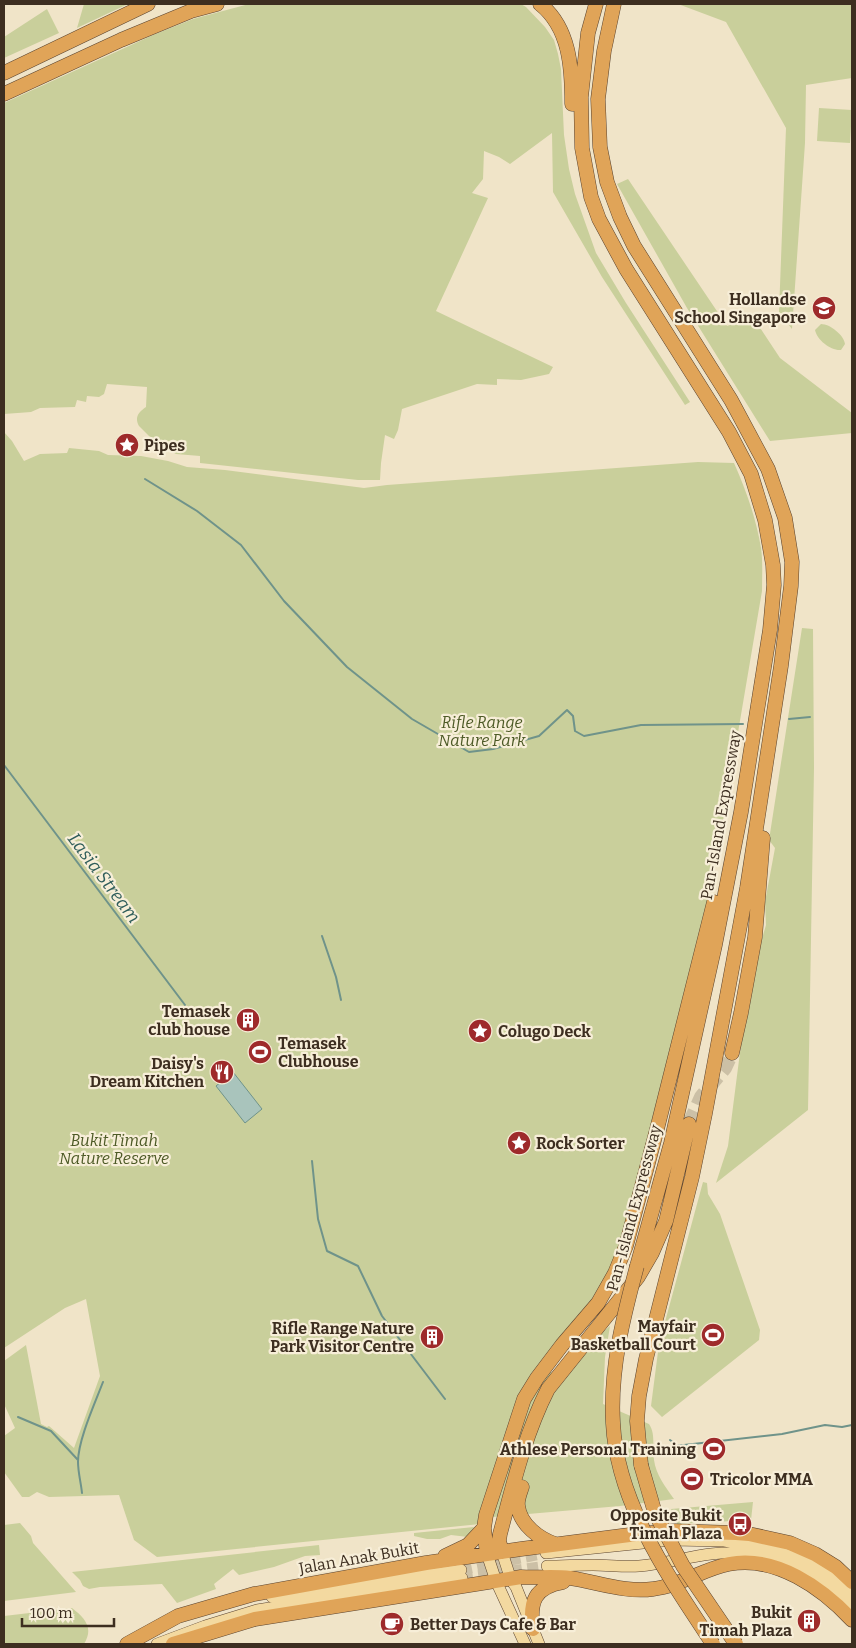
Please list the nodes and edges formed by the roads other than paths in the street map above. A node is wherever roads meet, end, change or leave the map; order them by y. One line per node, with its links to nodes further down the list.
1 (148, 4): 6 (highway)
2 (217, 4): 7 (highway)
3 (540, 4): 8 (highway)
4 (596, 4): 8 (highway, Pan-Island Expressway)
5 (614, 4): 10 (highway)
6 (4, 73)
7 (4, 94)
8 (584, 162): 9 (highway, Pan-Island Expressway)
9 (763, 666): 14 (highway); 37 (highway, Pan-Island Expressway, bridge)
10 (781, 666): 11 (highway); 38 (highway, bridge)
11 (732, 1053)
12 (689, 1124): 13 (highway)
13 (512, 1507): 15 (highway); 17 (highway)
14 (484, 1528): 18 (highway); 19 (highway)
15 (551, 1549): 16 (main road, Jalan Anak Bukit); 17 (highway, Jalan Anak Bukit); 24 (highway, Jalan Anak Bukit)
16 (765, 1551): 20 (main road, Jalan Anak Bukit); 25 (main road, Jalan Anak Bukit); 26 (main road, Jalan Anak Bukit)
17 (502, 1552): 18 (highway, Jalan Anak Bukit); 22 (main road)
18 (487, 1554): 19 (highway, Jalan Anak Bukit); 23 (main road)
19 (426, 1564): 28 (highway, Jalan Anak Bukit)
20 (547, 1566)
21 (576, 1579): 22 (highway); 27 (highway); 29 (highway)
22 (511, 1580): 23 (highway); 29 (main road)
23 (496, 1581): 30 (highway); 35 (main road)
24 (852, 1582)
25 (852, 1594)
26 (852, 1606)
27 (852, 1620)
28 (164, 1624): 31 (highway); 32 (main road, Jalan Anak Bukit)
29 (533, 1629): 36 (main road)
30 (207, 1633): 33 (highway); 34 (highway)
31 (127, 1644)
32 (157, 1644)
33 (173, 1644)
34 (189, 1644)
35 (525, 1644)
36 (539, 1644)
37 (713, 1644)
38 (736, 1644)

